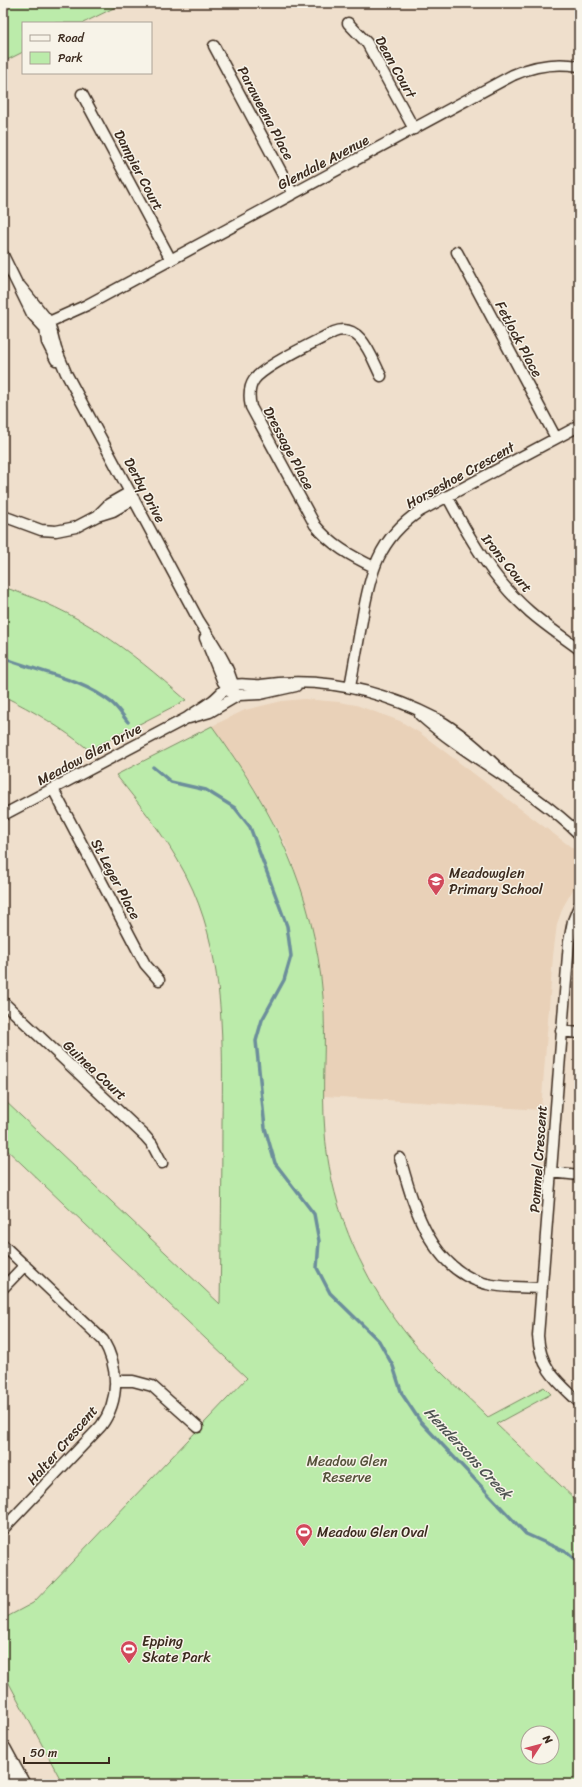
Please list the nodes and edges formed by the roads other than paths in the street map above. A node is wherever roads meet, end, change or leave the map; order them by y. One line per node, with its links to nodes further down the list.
1 (348, 23): 5 (street, Dean Court)
2 (214, 46): 6 (street, Paraweena Place)
3 (579, 66): 5 (street, Glendale Avenue)
4 (82, 94): 9 (street, Dampier Court)
5 (414, 129): 6 (street, Glendale Avenue)
6 (293, 194): 9 (street, Glendale Avenue)
7 (457, 252): 13 (street, Fetlock Place)
8 (3, 255): 10 (street, Derby Drive)
9 (171, 260): 10 (street, Glendale Avenue)
10 (49, 325): 14 (street, Derby Drive)
11 (381, 376): 17 (street, Dressage Place)
12 (579, 426): 13 (street, Horseshoe Crescent)
13 (556, 438): 15 (street, Horseshoe Crescent)
14 (132, 496): 16 (street); 20 (street, Derby Drive)
15 (447, 496): 17 (street, Horseshoe Crescent); 18 (street, Irons Court)
16 (3, 516)
17 (374, 567): 21 (street, Horseshoe Crescent)
18 (579, 649)
19 (306, 683): 20 (street, Meadow Glen Drive); 21 (street, Meadow Glen Drive); 22 (street, Meadow Glen Drive)
20 (230, 687): 22 (street, Derby Drive); 23 (street, Meadow Glen Drive)
21 (350, 687): 26 (street, Meadow Glen Drive)
22 (235, 696): 23 (street, Meadow Glen Drive)
23 (187, 718): 24 (street, Meadow Glen Drive)
24 (53, 789): 25 (street, Meadow Glen Drive); 30 (street, St Leger Place)
25 (3, 815)
26 (568, 824): 27 (street, Meadow Glen Drive); 28 (street, Meadow Glen Drive)
27 (579, 829)
28 (579, 834)
29 (579, 906): 32 (street, Pommel Crescent)
30 (159, 980)
31 (3, 1002): 35 (street, Guinea Court)
32 (561, 1031): 33 (street); 36 (street, Pommel Crescent)
33 (579, 1033)
34 (400, 1158): 41 (street)
35 (162, 1163)
36 (551, 1172): 37 (street); 41 (street, Pommel Crescent)
37 (579, 1175)
38 (3, 1245): 39 (street, Halter Crescent)
39 (25, 1265): 40 (street); 42 (street, Halter Crescent)
40 (3, 1288)
41 (542, 1288): 43 (street, Pommel Crescent)
42 (116, 1380): 44 (street); 45 (street, Halter Crescent)
43 (579, 1402)
44 (198, 1427)
45 (3, 1529)
46 (3, 1749): 49 (main road)
47 (3, 1771): 48 (main road)
48 (10, 1784)
49 (22, 1784)

